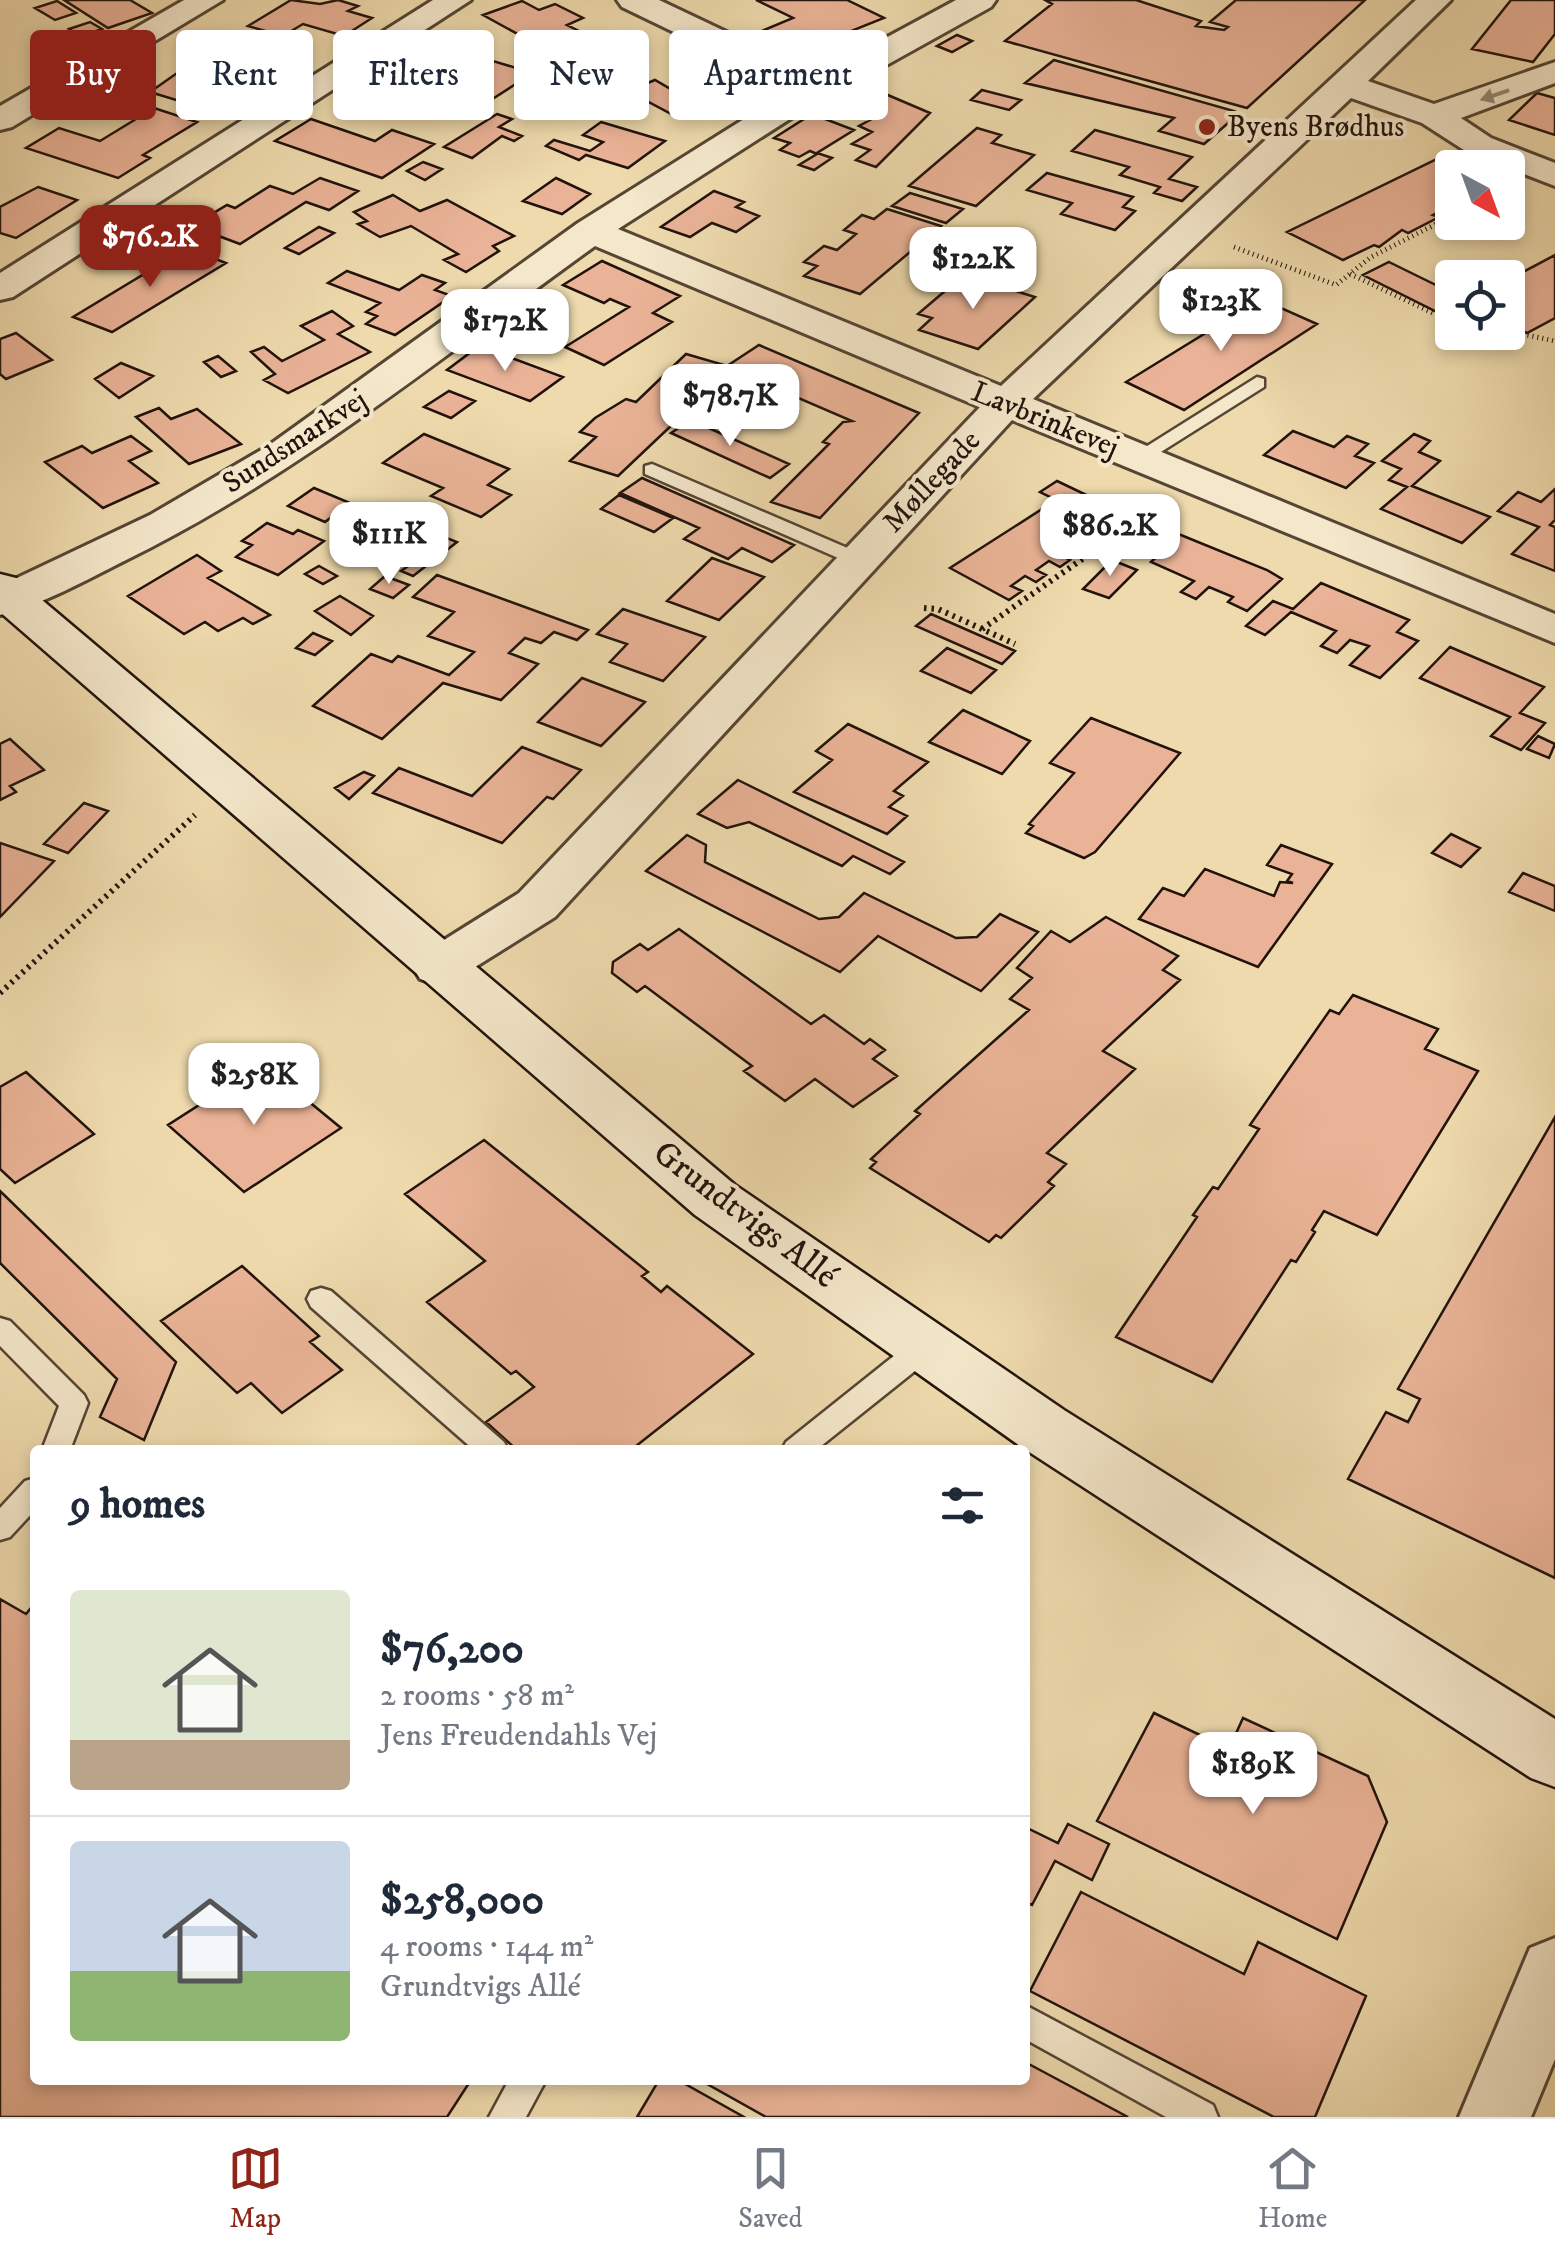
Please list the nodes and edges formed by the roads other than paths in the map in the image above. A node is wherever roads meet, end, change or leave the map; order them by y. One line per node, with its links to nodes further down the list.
1 (207, 0): 11 (street)
2 (454, 0): 15 (street)
3 (633, 0): 6 (street)
4 (980, 0): 7 (street, Sundsmarkvej)
5 (1435, 0): 9 (street, Møllegade)
6 (695, 30)
7 (888, 49)
8 (1549, 80): 10 (street, one-way to 10)
9 (1347, 84): 10 (street); 17 (street, Møllegade)
10 (1434, 116): 13 (street)
11 (0, 120)
12 (765, 120): 14 (street, Sundsmarkvej)
13 (1555, 175)
14 (590, 232): 17 (street, Lavbrinkevej); 21 (street, Sundsmarkvej)
15 (0, 289)
16 (1258, 383): 18 (lane)
17 (1005, 404): 18 (street, Lavbrinkevej); 20 (street, Møllegade)
18 (1138, 458): 22 (street, Lavbrinkevej)
19 (652, 470): 20 (lane)
20 (860, 560): 23 (street, Møllegade)
21 (4, 596): 23 (street, Grundtvigs Allé)
22 (1555, 630)
23 (438, 967): 26 (street, Grundtvigs Allé)
24 (321, 1299): 29 (lane)
25 (0, 1328): 28 (lane)
26 (925, 1347): 27 (street, Grundtvigs Allé); 30 (lane)
27 (1032, 1439): 33 (street, Grundtvigs Allé)
28 (58, 1445)
29 (488, 1445)
30 (802, 1445)
31 (30, 1495): 32 (lane)
32 (0, 1528)
33 (1555, 1756)
34 (1555, 1972): 39 (street)
35 (1030, 2024): 38 (lane)
36 (526, 2085): 37 (lane)
37 (506, 2117)
38 (1201, 2117)
39 (1495, 2117)

